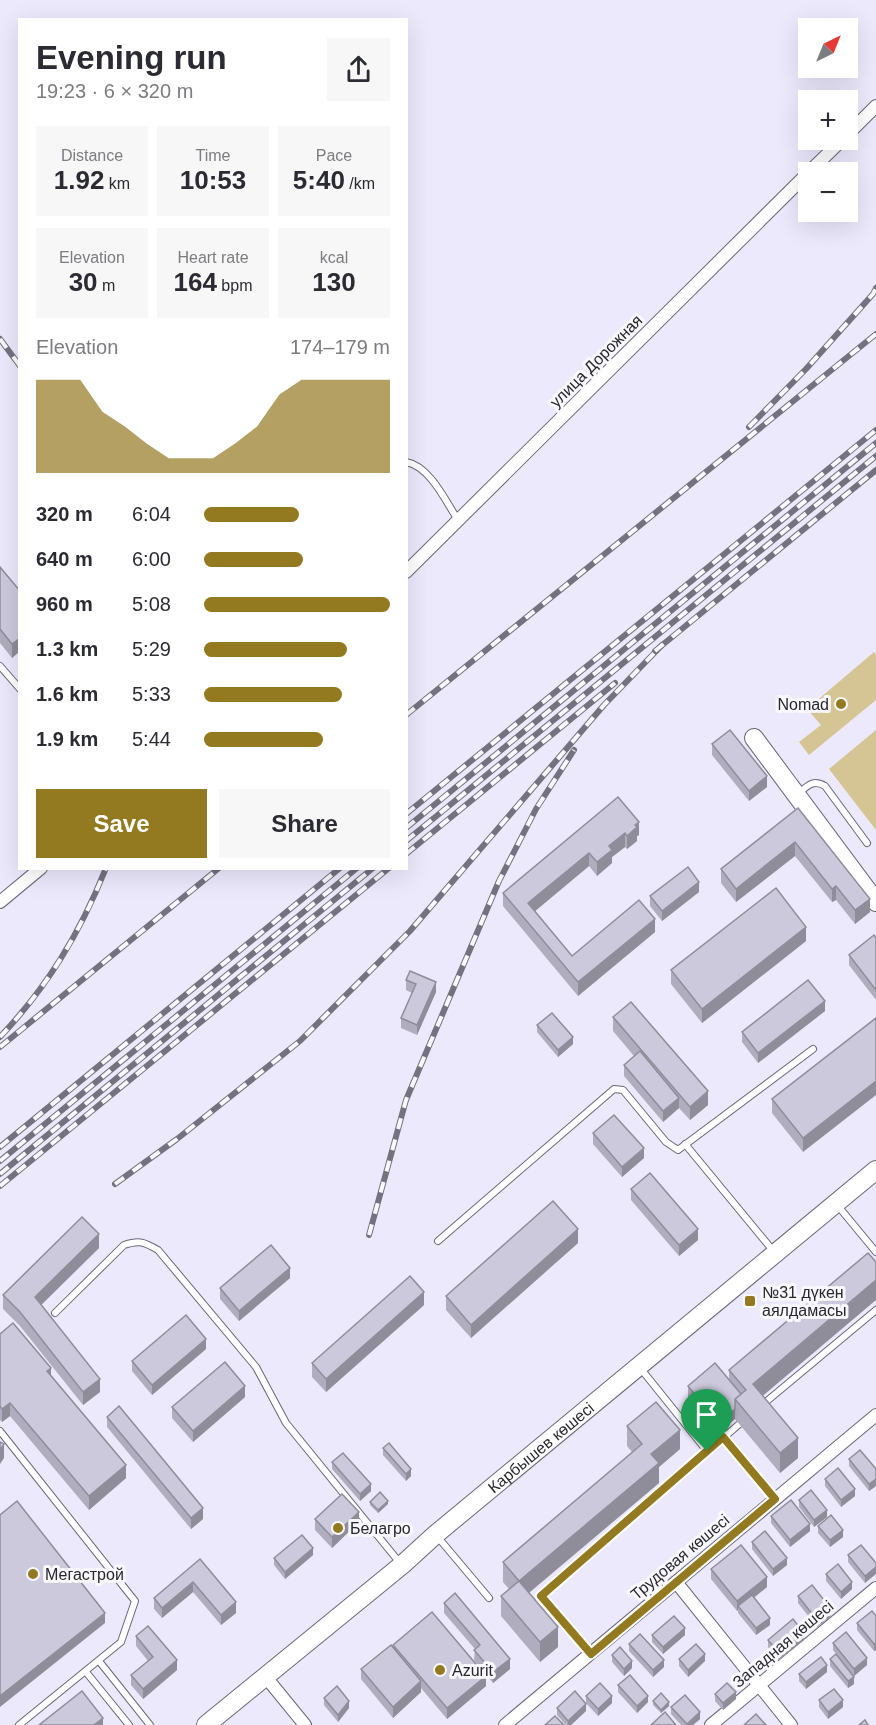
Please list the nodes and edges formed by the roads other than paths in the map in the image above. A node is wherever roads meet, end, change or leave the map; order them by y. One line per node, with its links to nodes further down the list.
1 (876, 106): 2 (street)
2 (858, 124)
3 (832, 150): 4 (street, улица Дорожная)
4 (820, 162)
5 (798, 184): 7 (street, улица Дорожная)
6 (408, 462): 7 (lane)
7 (458, 521): 8 (street, улица Дорожная)
8 (408, 570)
9 (0, 666): 10 (lane)
10 (18, 687)
11 (754, 738): 12 (main road)
12 (796, 795): 13 (lane); 15 (main road)
13 (867, 843)
14 (39, 870): 16 (street)
15 (873, 892)
16 (0, 902)
17 (813, 1049): 18 (lane)
18 (686, 1144): 21 (lane); 23 (lane)
19 (876, 1170): 20 (main road, Карбышев көшесі)
20 (836, 1203): 22 (lane); 23 (main road, Карбышев көшесі)
21 (438, 1241)
22 (876, 1252)
23 (776, 1253): 26 (main road, Карбышев көшесі)
24 (876, 1310): 27 (lane)
25 (55, 1313): 35 (lane)
26 (638, 1367): 32 (lane); 34 (main road, Карбышев көшесі)
27 (757, 1409)
28 (876, 1415): 33 (street, Трудовая көшесі)
29 (748, 1417): 31 (lane)
30 (0, 1431): 40 (lane)
31 (723, 1437): 32 (lane); 33 (lane)
32 (707, 1451): 39 (lane)
33 (775, 1499): 36 (street, Трудовая көшесі)
34 (436, 1534): 35 (main road, Карбышев көшесі); 38 (lane)
35 (402, 1565): 42 (main road, Карбышев көшесі)
36 (676, 1582): 39 (street, Трудовая көшесі); 43 (street)
37 (876, 1588): 43 (street, Западная көшесі)
38 (489, 1598)
39 (591, 1654): 49 (street, Трудовая көшесі)
40 (99, 1661): 41 (lane); 46 (lane)
41 (86, 1672): 44 (lane); 45 (lane)
42 (265, 1676): 47 (main road, Карбышев көшесі); 48 (street)
43 (759, 1685): 50 (street, Западная көшесі); 51 (street)
44 (19, 1725)
45 (129, 1725)
46 (150, 1725)
47 (206, 1725)
48 (305, 1725)
49 (505, 1725)
50 (711, 1725)
51 (791, 1725)

